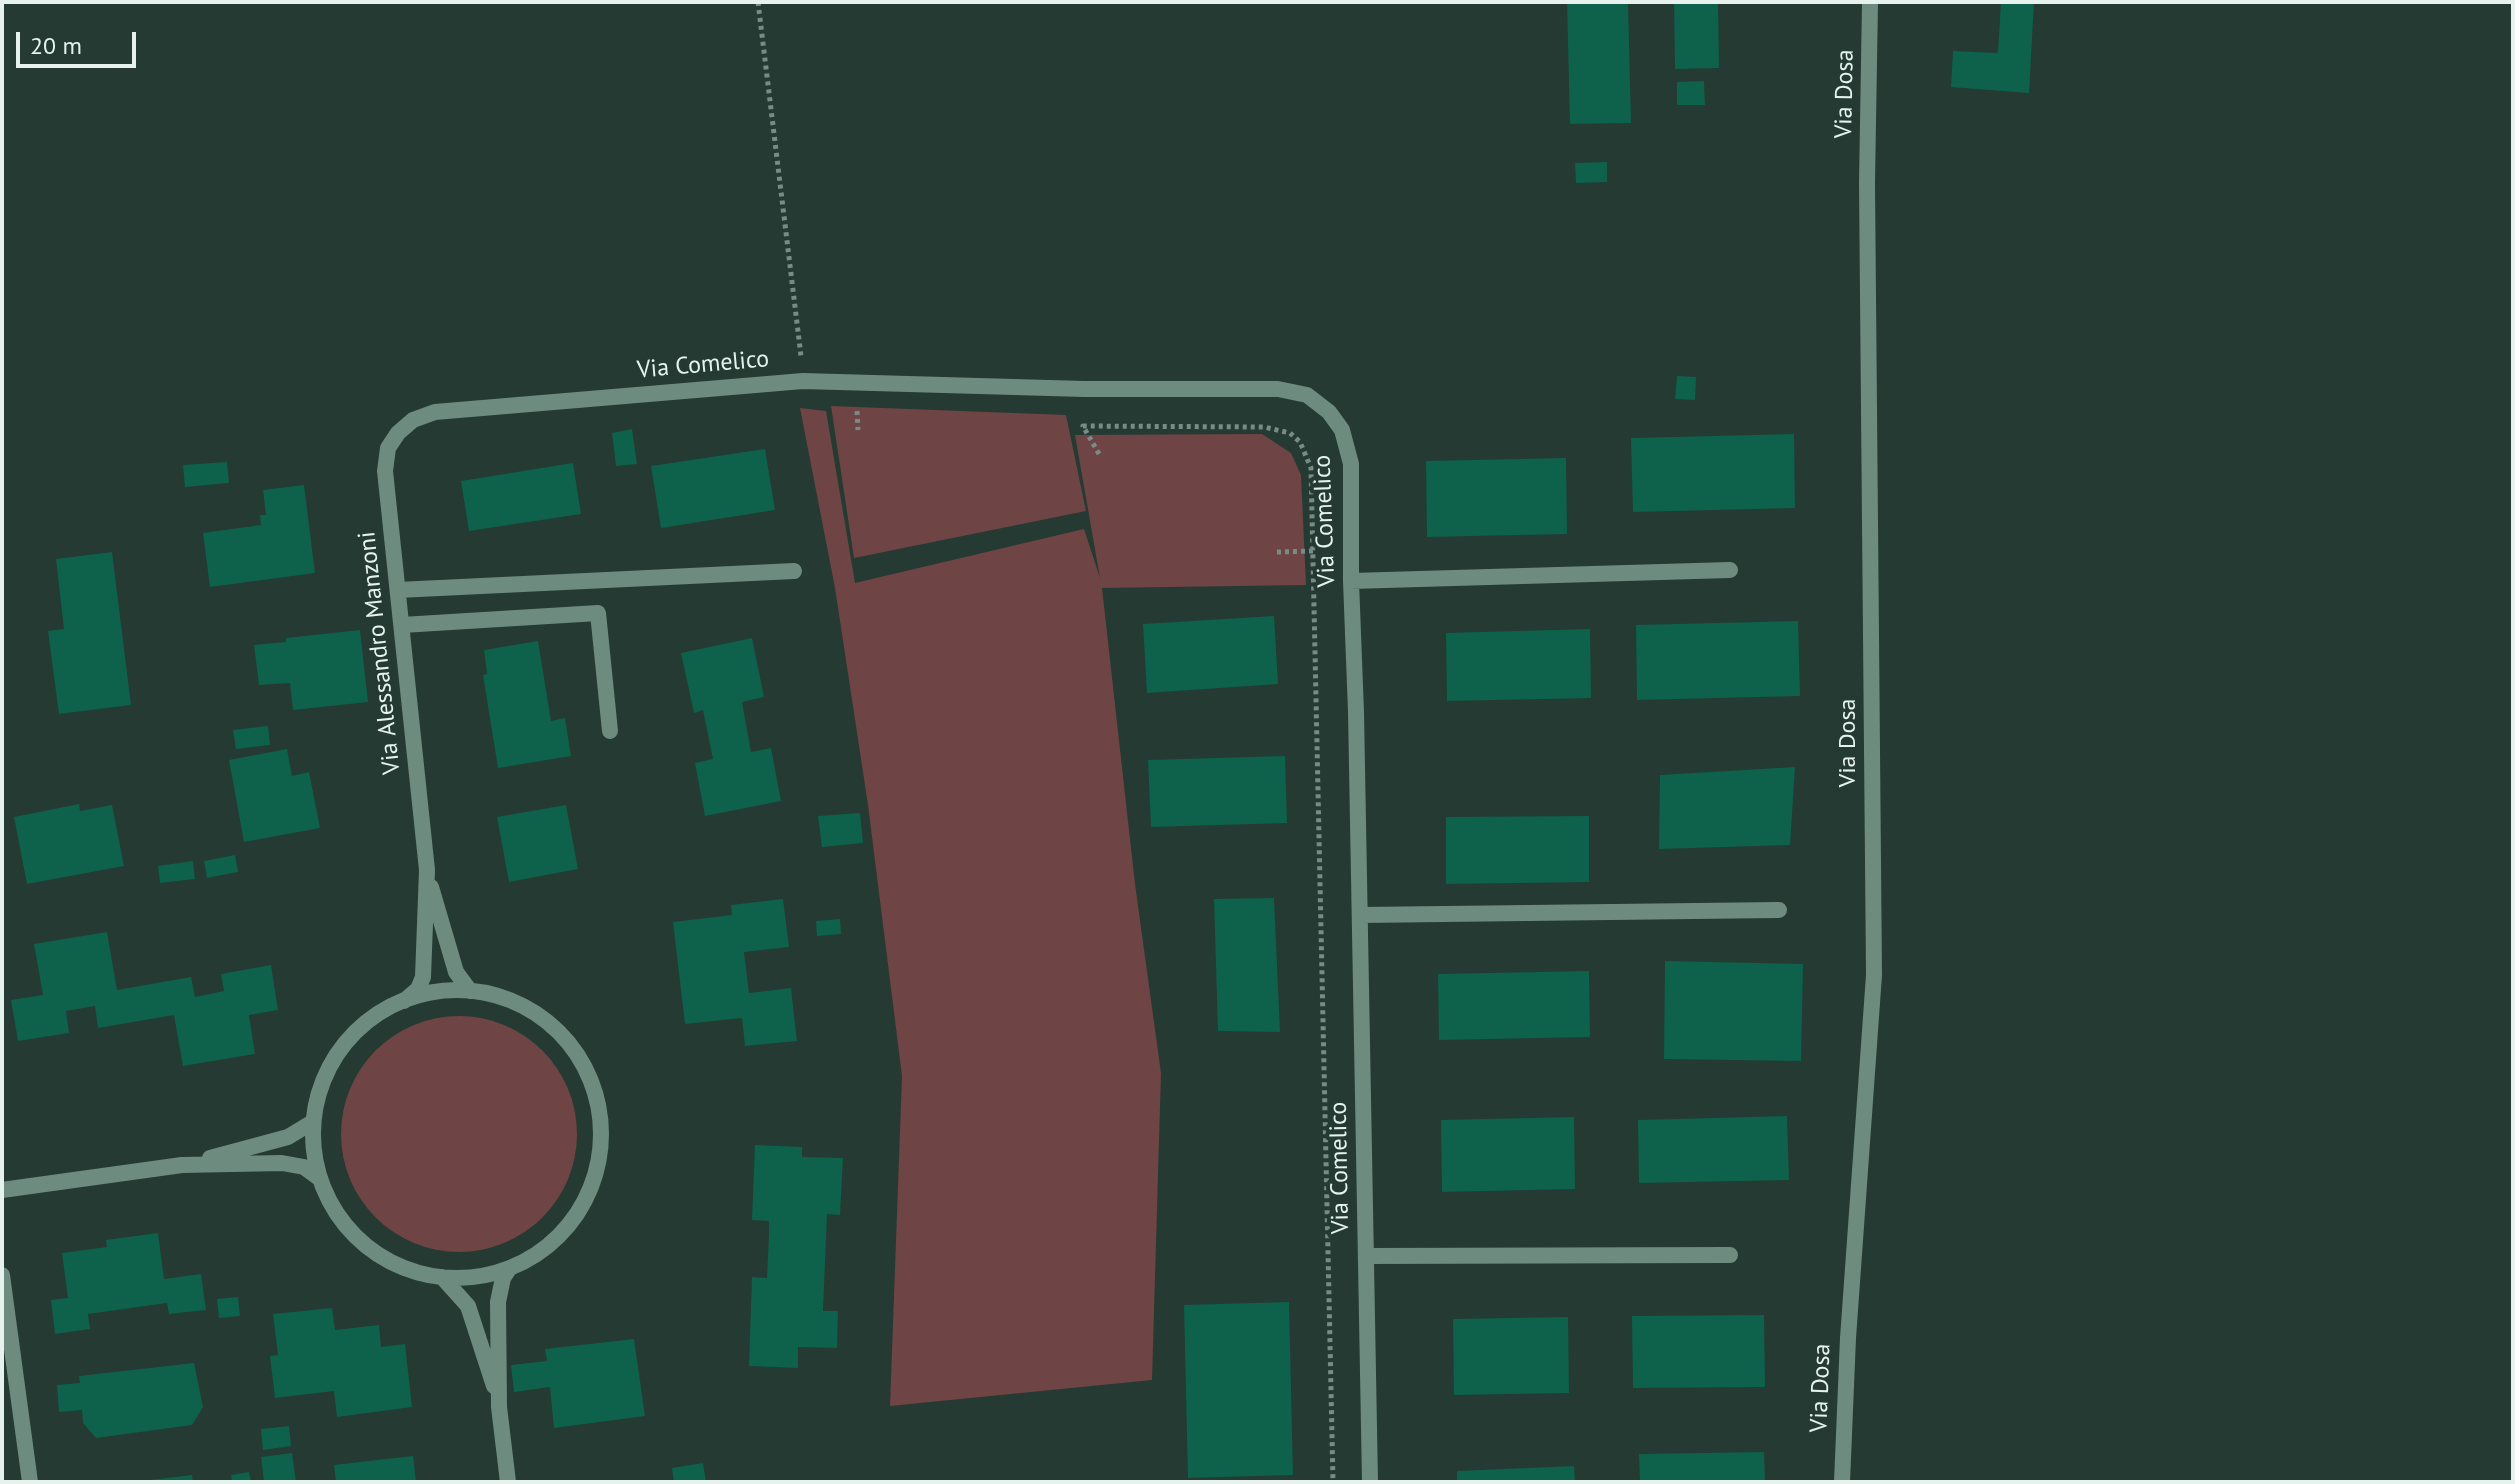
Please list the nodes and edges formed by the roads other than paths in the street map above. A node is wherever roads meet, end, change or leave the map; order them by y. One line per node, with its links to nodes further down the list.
1 (1870, 2): 27 (street, Via Dosa)
2 (398, 433): 5 (street, Via Comelico); 6 (street, Via Alessandro Manzoni)
3 (1730, 570): 5 (street)
4 (794, 571): 6 (street)
5 (1351, 581): 11 (street, Via Comelico)
6 (398, 590): 7 (street, Via Alessandro Manzoni)
7 (402, 625): 8 (street); 9 (street, Via Alessandro Manzoni)
8 (610, 731)
9 (427, 870): 12 (street); 13 (street)
10 (1779, 910): 11 (street)
11 (1360, 915): 19 (street, Via Comelico)
12 (470, 991): 13 (street); 20 (street)
13 (404, 1001): 14 (street)
14 (311, 1123): 15 (street); 16 (street)
15 (182, 1165): 16 (street); 17 (street)
16 (319, 1178): 22 (street)
17 (2, 1190)
18 (1730, 1255): 19 (street)
19 (1366, 1256): 26 (street, Via Comelico)
20 (509, 1269): 22 (street); 23 (street)
21 (2, 1275): 24 (street)
22 (442, 1277): 23 (street)
23 (499, 1407): 25 (street)
24 (30, 1482)
25 (508, 1482)
26 (1370, 1482)
27 (1842, 1482)

